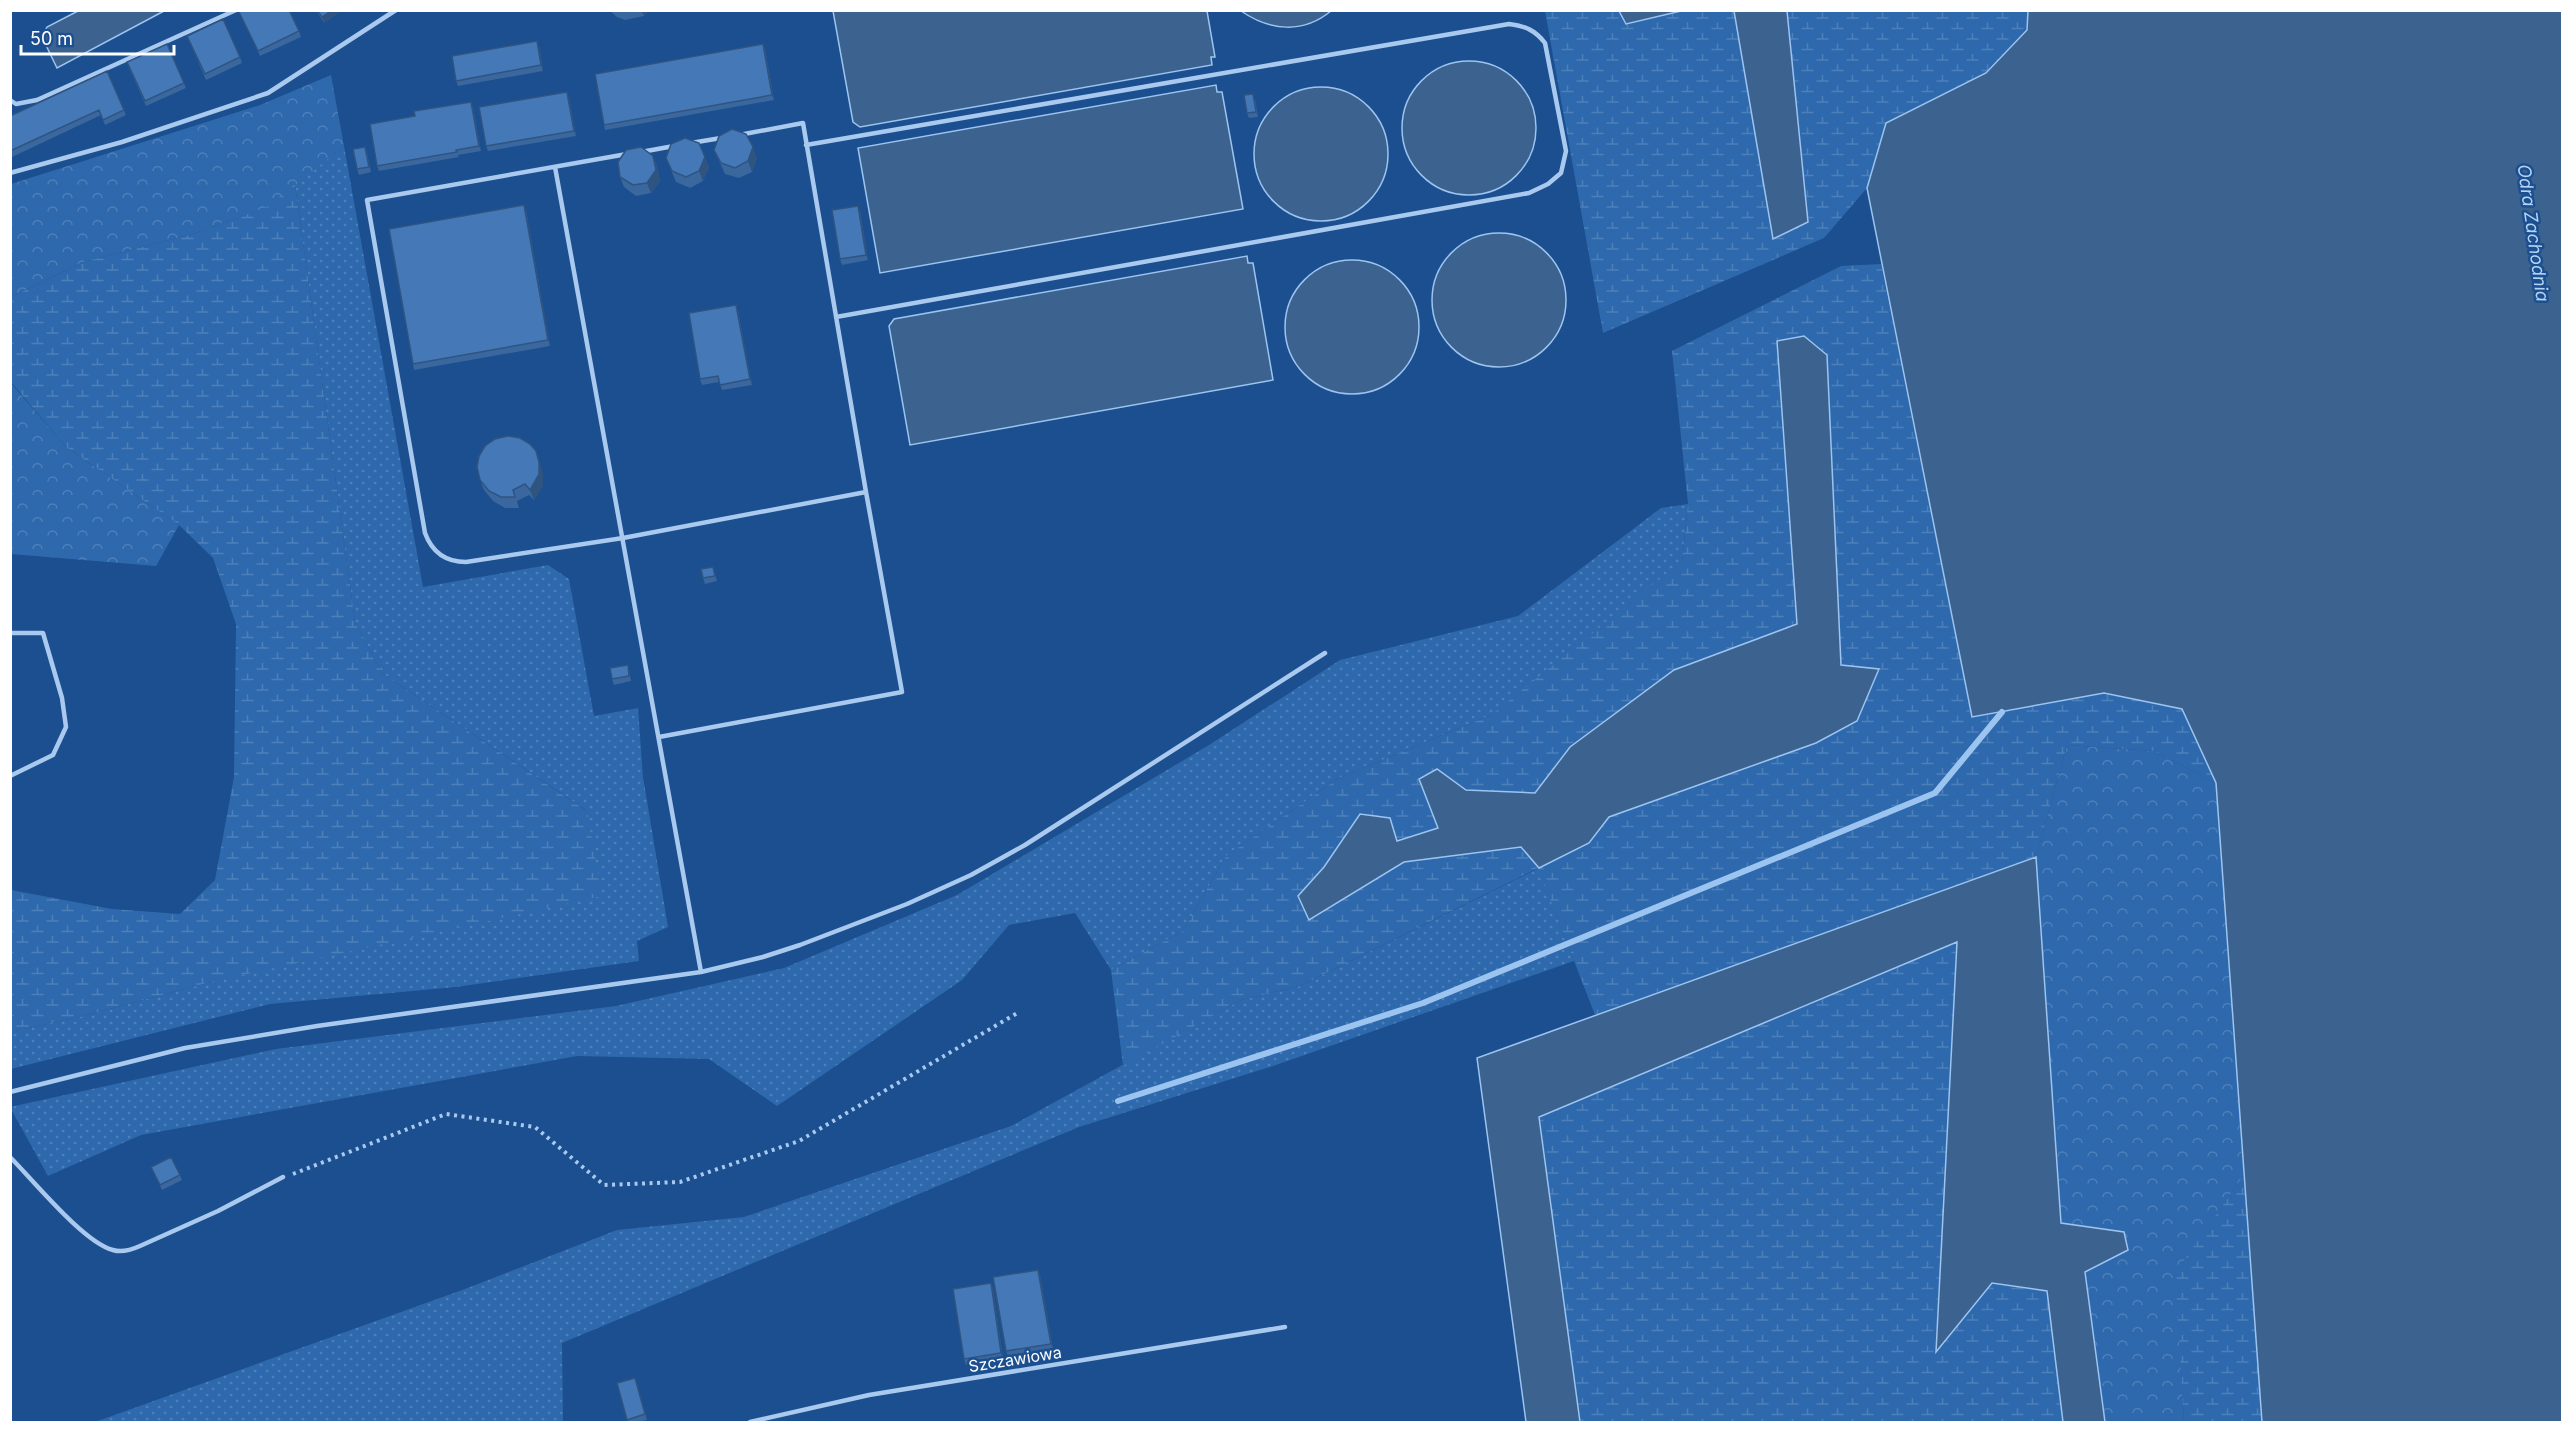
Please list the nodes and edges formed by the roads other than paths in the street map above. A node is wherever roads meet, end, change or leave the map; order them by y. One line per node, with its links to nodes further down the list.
1 (236, 10): 3 (lane)
2 (396, 10): 6 (lane)
3 (10, 100)
4 (807, 145): 5 (lane); 7 (lane); 7 (lane)
5 (555, 167): 9 (lane); 9 (lane)
6 (10, 173)
7 (836, 317): 8 (lane)
8 (866, 492): 9 (lane); 12 (lane)
9 (622, 538): 12 (lane)
10 (10, 633): 13 (lane)
11 (1324, 653): 14 (lane)
12 (660, 737): 14 (lane)
13 (10, 776)
14 (701, 972): 15 (lane)
15 (10, 1092)
16 (10, 1157): 17 (lane)
17 (284, 1177)
18 (1285, 1327): 19 (lane, Szczawiowa)
19 (750, 1422)

